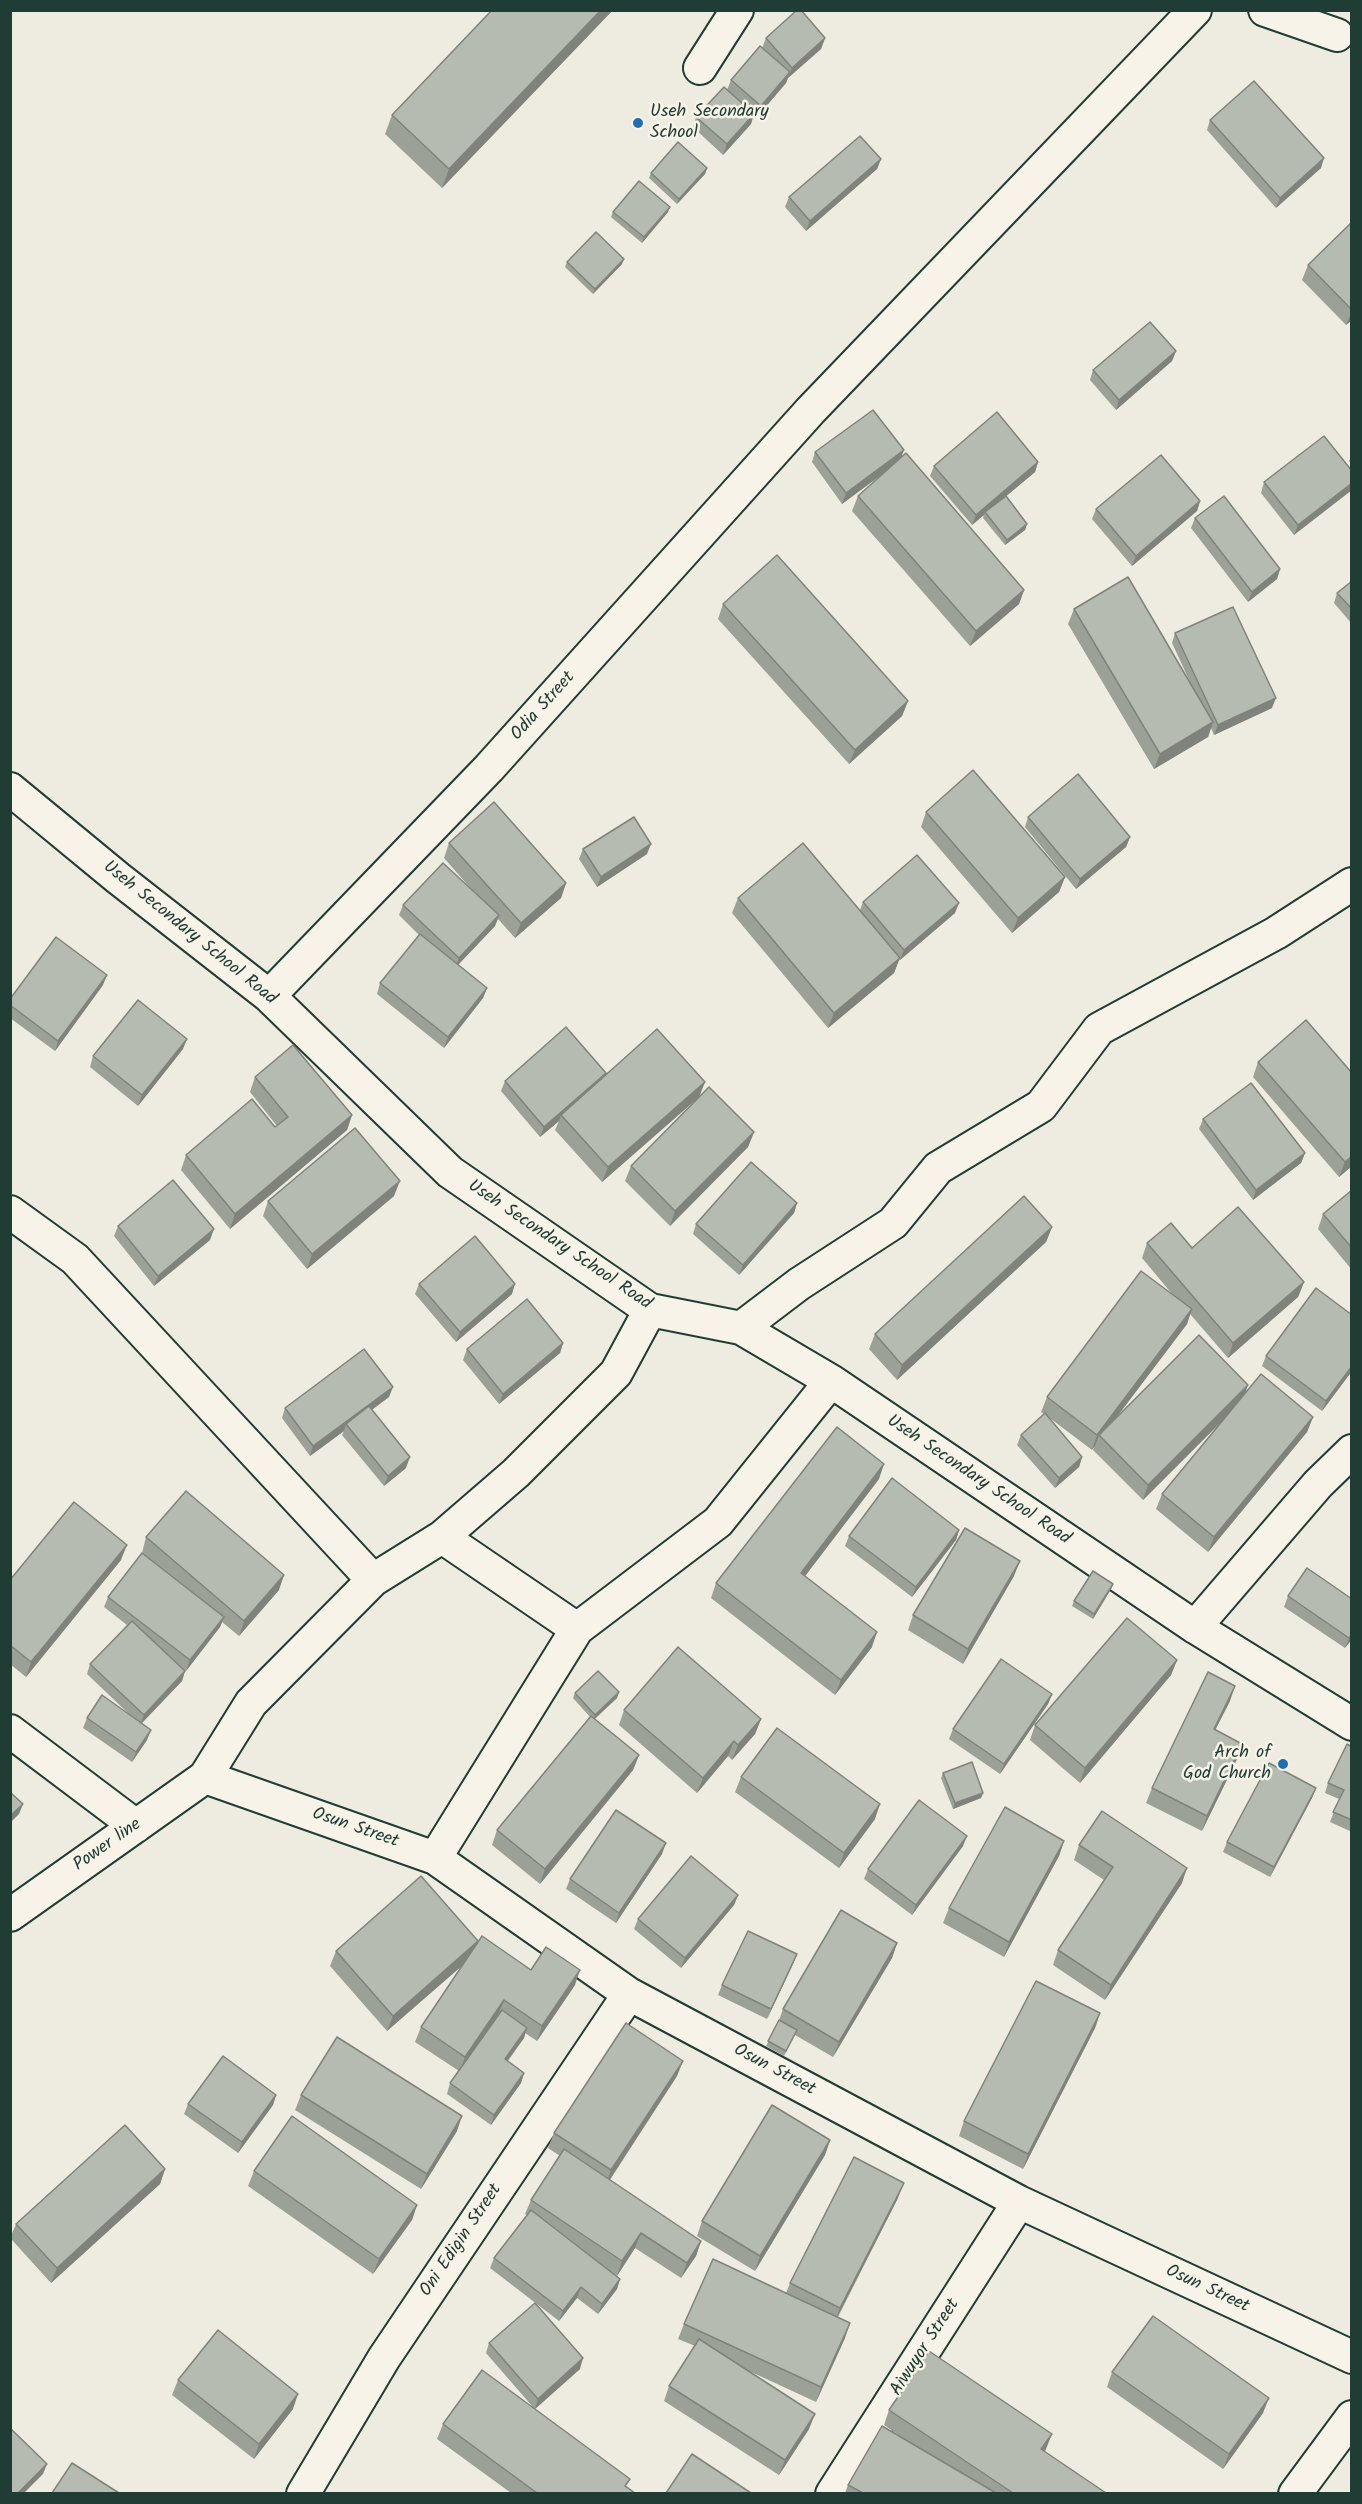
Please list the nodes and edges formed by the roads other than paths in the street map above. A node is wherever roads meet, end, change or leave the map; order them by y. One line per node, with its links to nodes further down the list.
1 (737, 10): 6 (street)
2 (1265, 10): 5 (street)
3 (1307, 10): 5 (street)
4 (1195, 11): 9 (street, Odia Street)
5 (1344, 41)
6 (700, 68)
7 (10, 789): 9 (street, Useh Secondary School Road)
8 (1352, 884): 12 (street)
9 (269, 996): 11 (street, Useh Secondary School Road)
10 (10, 1212): 16 (street)
11 (650, 1310): 12 (street, Useh Secondary School Road); 15 (street)
12 (741, 1328): 13 (street, Useh Secondary School Road)
13 (831, 1382): 17 (street, Useh Secondary School Road); 18 (street)
14 (1352, 1451): 17 (street)
15 (442, 1537): 16 (street); 18 (street)
16 (373, 1580): 21 (street)
17 (1195, 1627): 19 (street, Useh Secondary School Road)
18 (577, 1629): 23 (street)
19 (1352, 1724)
20 (10, 1731): 22 (street)
21 (205, 1777): 22 (street, Power line); 23 (street, Osun Street)
22 (136, 1826): 24 (street, Power line)
23 (435, 1858): 25 (street, Osun Street)
24 (10, 1915)
25 (629, 1994): 26 (street, Osun Street); 29 (street, Oni Edigin Street)
26 (1019, 2202): 27 (street, Osun Street); 30 (street, Aiwuyor Street)
27 (1352, 2357)
28 (1352, 2417): 31 (street)
29 (303, 2493)
30 (832, 2493)
31 (1295, 2493)

